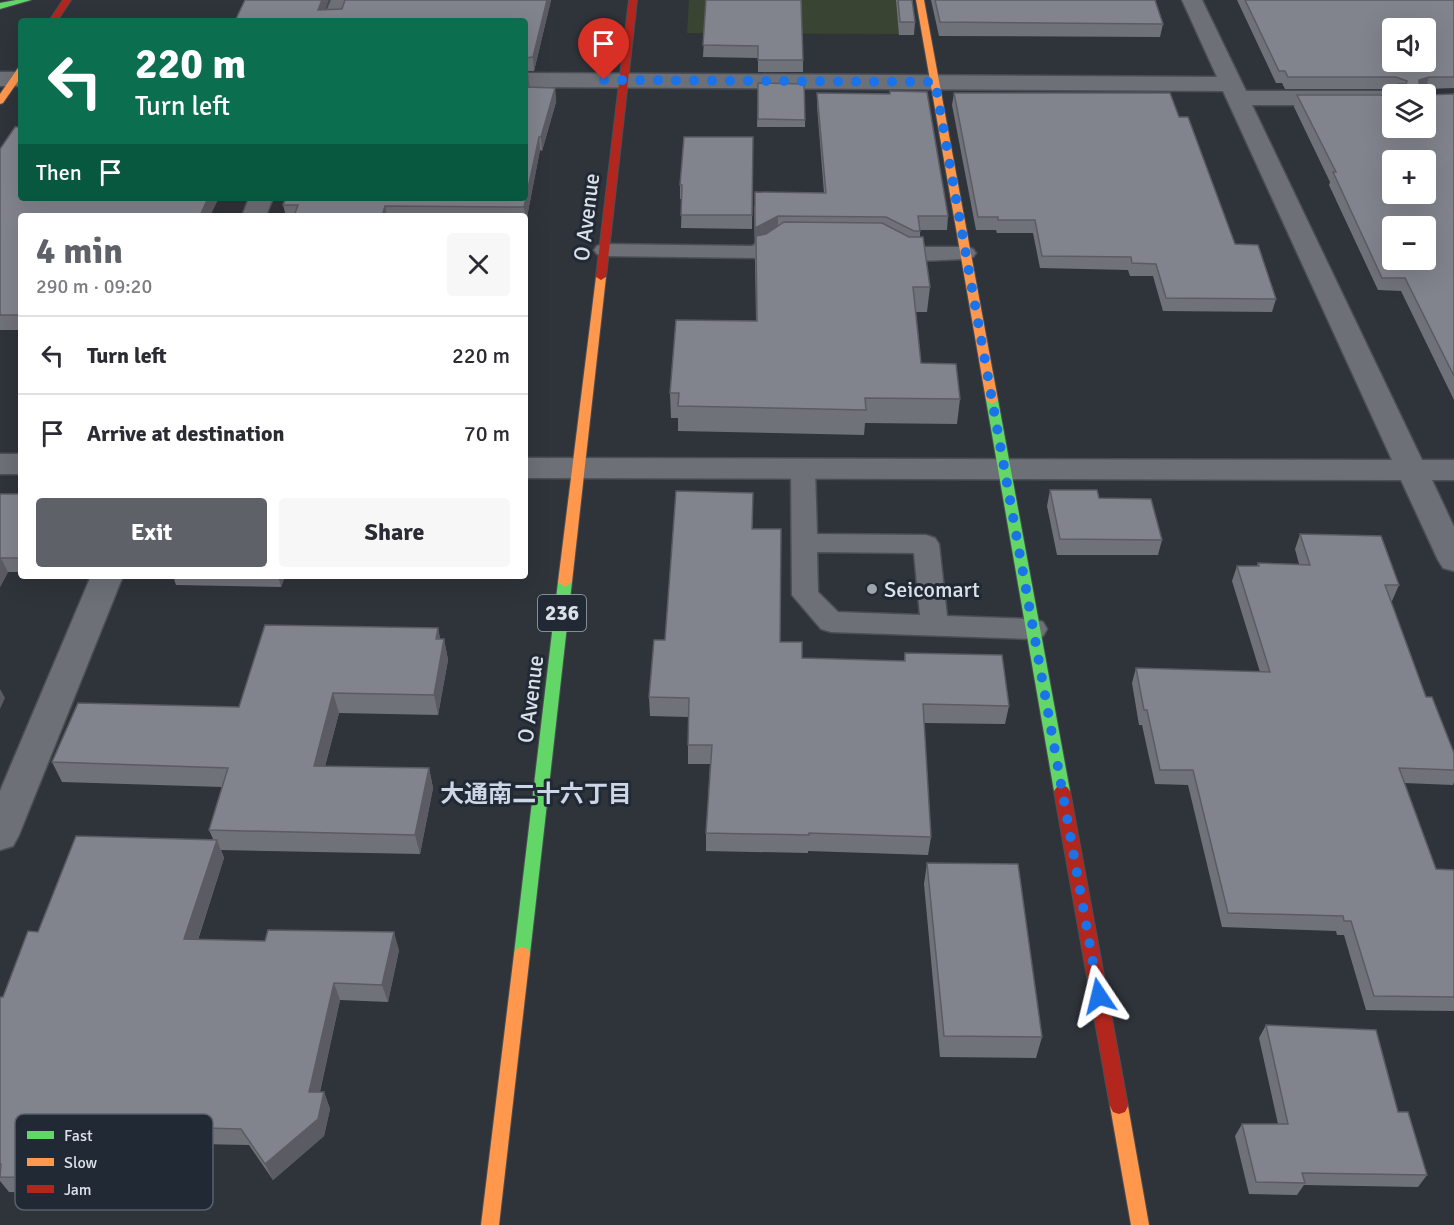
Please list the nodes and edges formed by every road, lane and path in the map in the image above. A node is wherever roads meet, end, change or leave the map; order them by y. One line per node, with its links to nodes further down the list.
1 (27, 0): 7 (main road)
2 (67, 0): 8 (main road)
3 (341, 0): 9 (street)
4 (633, 0): 12 (main road, O Avenue / 236)
5 (920, 0): 13 (main road)
6 (1192, 0): 14 (street)
7 (0, 6)
8 (55, 18)
9 (333, 18)
10 (14, 77): 16 (main road)
11 (528, 80): 12 (street)
12 (623, 80): 13 (street); 19 (main road, O Avenue / 236)
13 (935, 82): 14 (street); 20 (main road)
14 (1234, 91): 15 (street); 27 (street)
15 (1382, 98)
16 (0, 101)
17 (814, 238): 19 (lane)
18 (873, 239): 20 (lane)
19 (604, 250): 24 (main road, O Avenue / 236)
20 (966, 254): 26 (main road)
21 (0, 464): 22 (street)
22 (18, 464)
23 (528, 468): 24 (street)
24 (579, 468): 25 (street); 35 (main road, O Avenue / 236)
25 (803, 469): 26 (street); 29 (lane)
26 (1005, 470): 27 (street); 33 (main road)
27 (1413, 470): 28 (street); 30 (street)
28 (1454, 470)
29 (804, 543): 32 (lane); 32 (lane)
30 (1454, 560)
31 (106, 579): 34 (street)
32 (935, 626): 33 (lane)
33 (1033, 629): 36 (main road)
34 (0, 835)
35 (490, 1225)
36 (1140, 1225)

